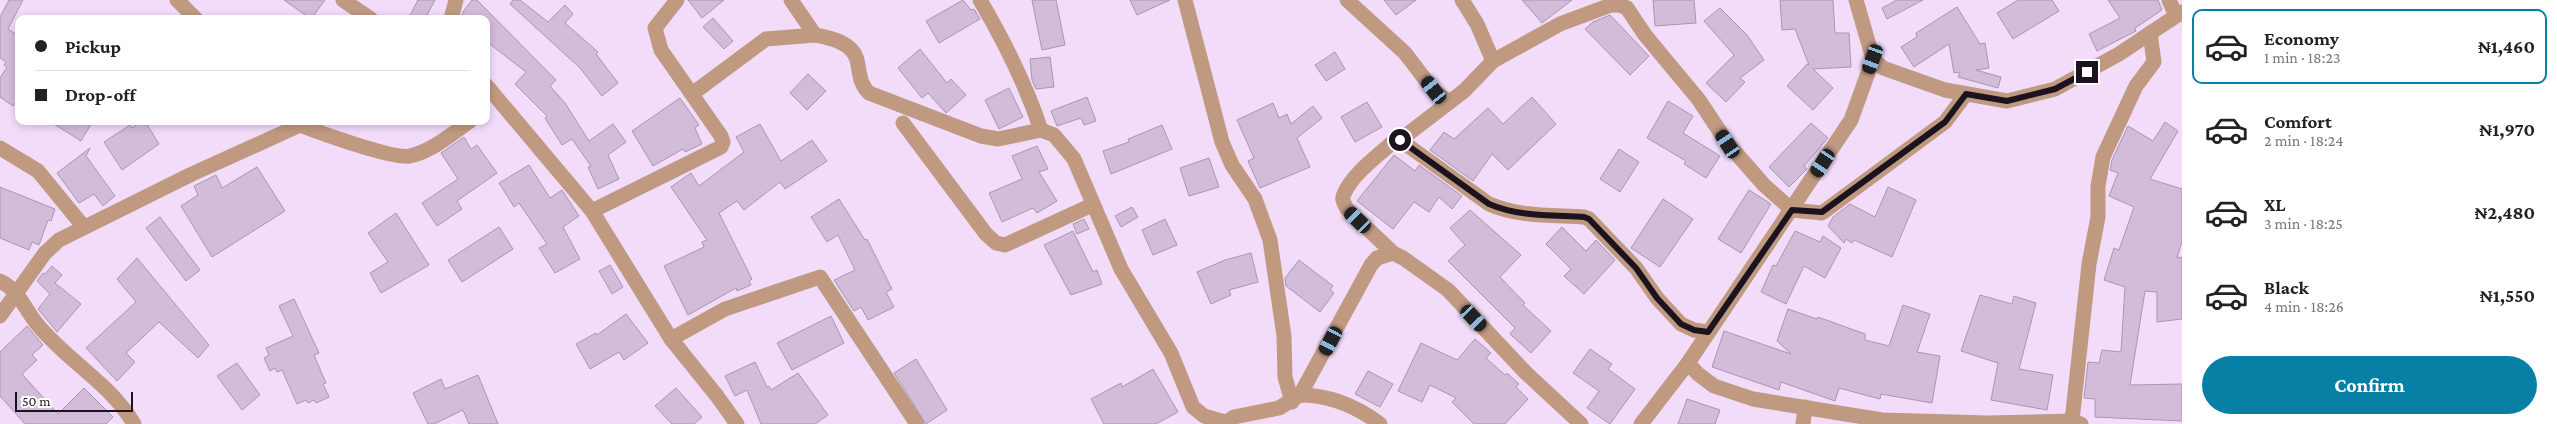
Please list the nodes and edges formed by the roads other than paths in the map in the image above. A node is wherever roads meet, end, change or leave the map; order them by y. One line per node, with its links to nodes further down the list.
1 (178, 0): 14 (street)
2 (343, 0): 15 (street)
3 (456, 0): 16 (street)
4 (677, 0): 21 (street)
5 (791, 0): 18 (street)
6 (980, 0): 29 (street)
7 (1185, 0): 43 (street)
8 (1347, 0): 23 (street)
9 (1462, 0): 20 (street)
10 (1856, 0): 19 (street)
11 (2169, 0): 13 (street)
12 (1620, 2): 20 (street); 33 (street)
13 (2179, 14): 17 (street)
14 (192, 15)
15 (365, 15)
16 (452, 15)
17 (2150, 33): 22 (street); 47 (street)
18 (815, 35): 21 (street); 29 (street)
19 (1873, 59): 22 (street); 33 (street)
20 (1493, 61): 23 (street)
21 (692, 94): 34 (street)
22 (1966, 94): 33 (street)
23 (1450, 102): 30 (street)
24 (492, 105): 34 (street)
25 (903, 123): 32 (street)
26 (296, 125): 35 (street)
27 (301, 125): 28 (street)
28 (465, 125)
29 (1041, 130): 32 (street)
30 (1400, 140): 36 (street); 40 (street)
31 (0, 148): 35 (street)
32 (1092, 205): 46 (street)
33 (1792, 210): 40 (street)
34 (592, 211): 41 (street)
35 (83, 226): 38 (street)
36 (1393, 254): 43 (street); 52 (street)
37 (0, 281): 38 (street)
38 (17, 295): 39 (street); 48 (street)
39 (0, 316)
40 (1708, 332): 42 (street)
41 (670, 339): 49 (street); 50 (street)
42 (1688, 363): 44 (street); 53 (street)
43 (1296, 399): 46 (street); 51 (street)
44 (1805, 407): 45 (street); 54 (street)
45 (1916, 422): 47 (street)
46 (1224, 423)
47 (2076, 423)
48 (134, 424)
49 (737, 424)
50 (917, 424)
51 (1380, 424)
52 (1581, 424)
53 (1641, 424)
54 (1803, 424)

